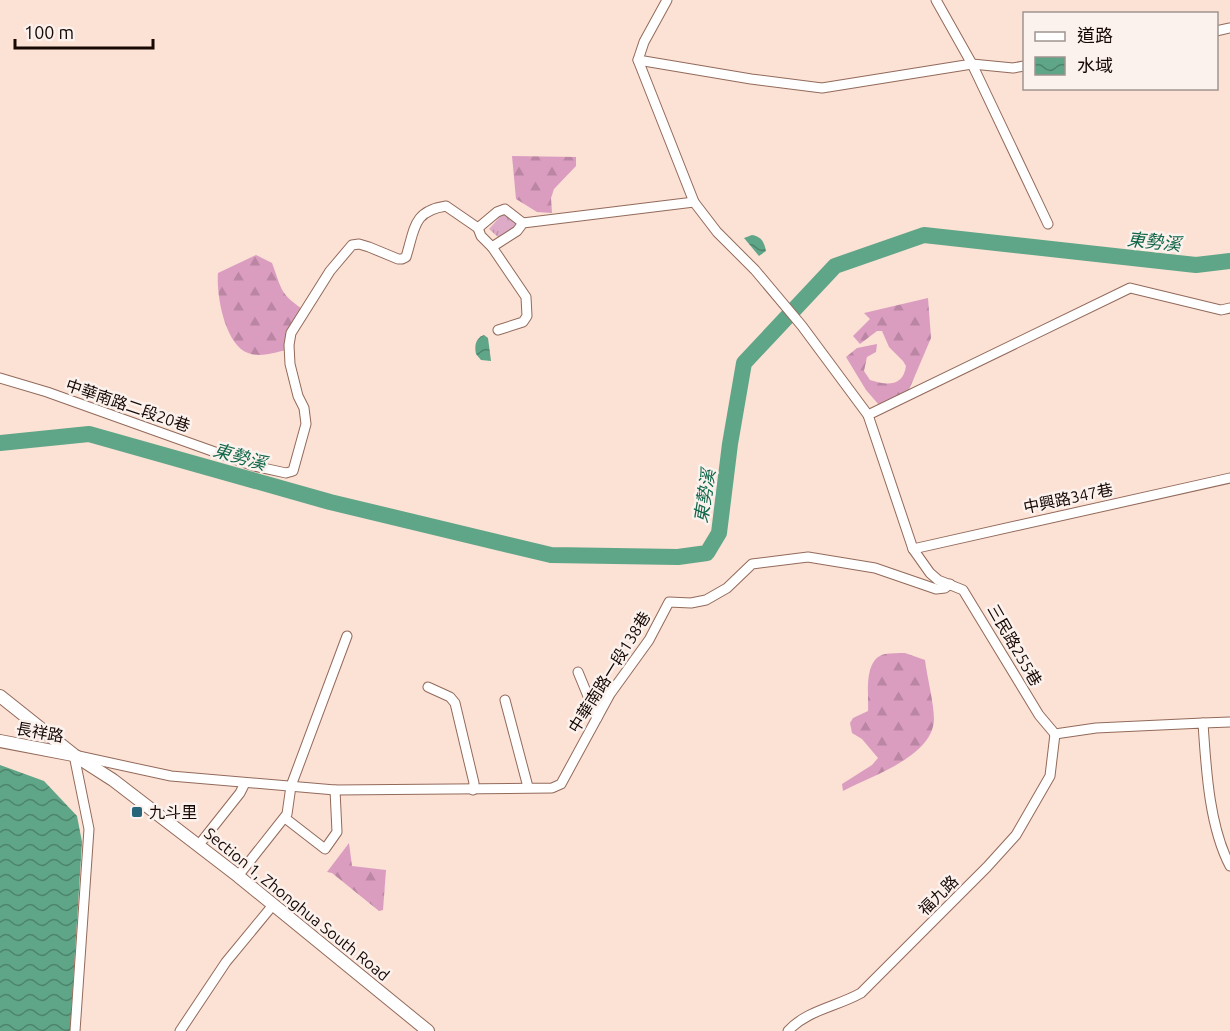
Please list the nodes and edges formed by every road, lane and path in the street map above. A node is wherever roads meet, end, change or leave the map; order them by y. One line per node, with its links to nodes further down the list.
1 (667, 0): 3 (street)
2 (936, 0): 4 (street)
3 (638, 60): 4 (street); 6 (street, 三民路255巷)
4 (972, 64): 5 (street); 8 (street)
5 (1023, 66)
6 (694, 202): 7 (street); 14 (street, 三民路255巷)
7 (524, 224): 9 (street); 10 (street)
8 (1048, 224)
9 (478, 228): 10 (street); 13 (street, 中華南路二段20巷)
10 (492, 246): 12 (street)
11 (1230, 308): 14 (street)
12 (498, 330)
13 (0, 378)
14 (868, 415): 16 (street, 三民路255巷)
15 (1230, 478): 16 (street, 中興路347巷)
16 (913, 549): 17 (street, 三民路255巷)
17 (950, 584): 23 (street, 中華南路一段138巷); 26 (street, 三民路255巷)
18 (347, 636): 30 (street)
19 (578, 672): 23 (street)
20 (428, 687): 33 (street)
21 (0, 696): 28 (main road, Section 1, Zhonghua South Road)
22 (505, 700): 31 (street)
23 (597, 718): 31 (street, 中華南路一段138巷)
24 (1230, 722): 25 (street)
25 (1203, 723): 26 (street); 36 (street)
26 (1055, 734): 42 (street, 福九路)
27 (0, 741): 28 (main road, 長祥路)
28 (74, 755): 29 (street, 中華南路一段138巷); 35 (main road, Section 1, Zhonghua South Road); 39 (street)
29 (245, 783): 30 (street, 中華南路一段138巷); 35 (street)
30 (291, 786): 32 (street, 中華南路一段138巷); 34 (street)
31 (528, 788): 33 (street, 中華南路一段138巷)
32 (335, 790): 33 (street, 中華南路一段138巷); 34 (street)
33 (473, 790)
34 (285, 818): 37 (street)
35 (198, 846): 37 (main road, Section 1, Zhonghua South Road)
36 (1230, 866)
37 (238, 876): 38 (main road, Section 1, Zhonghua South Road)
38 (273, 904): 40 (street); 41 (main road, Section 1, Zhonghua South Road)
39 (75, 1031)
40 (180, 1031)
41 (428, 1031)
42 (788, 1031)

